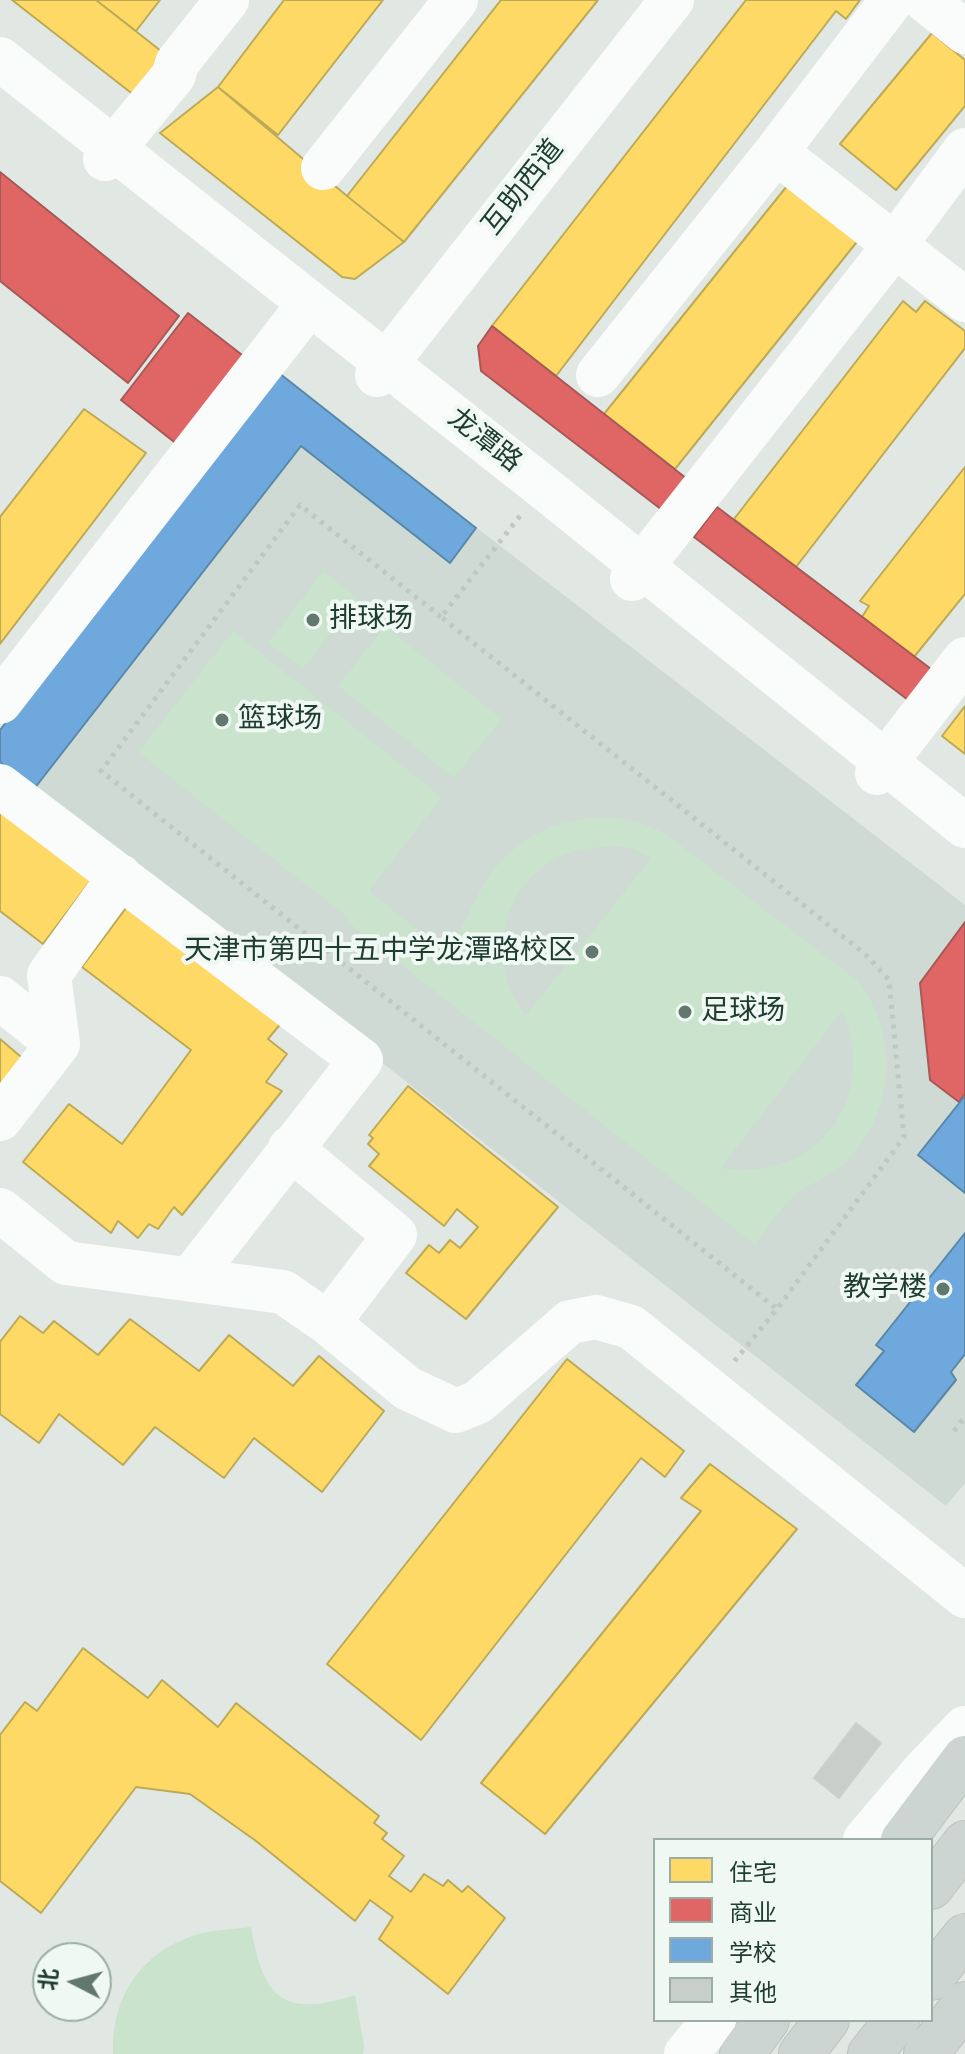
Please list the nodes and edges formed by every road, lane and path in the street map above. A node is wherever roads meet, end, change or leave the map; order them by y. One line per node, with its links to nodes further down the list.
1 (227, 0): 11 (street)
2 (456, 0): 12 (street)
3 (672, 0): 16 (street, 互助西道)
4 (892, 0): 10 (street)
5 (925, 0): 6 (street)
6 (965, 32)
7 (0, 59): 11 (street, 龙潭路)
8 (0, 78): 11 (street, 龙潭路)
9 (965, 150): 13 (street)
10 (776, 152): 13 (street); 17 (street)
11 (109, 154): 15 (street, 龙潭路)
12 (323, 168)
13 (894, 246): 14 (street); 19 (street)
14 (965, 300)
15 (305, 310): 16 (street, 龙潭路); 22 (street)
16 (381, 370): 18 (street, 龙潭路); 19 (street, 龙潭路)
17 (598, 375)
18 (533, 500): 19 (street, 龙潭路); 20 (path)
19 (636, 572): 23 (street, 龙潭路)
20 (441, 617): 34 (path); 34 (path)
21 (965, 659): 23 (street)
22 (0, 702)
23 (881, 768): 25 (street, 龙潭路); 26 (street, 龙潭路)
24 (0, 786): 27 (street)
25 (965, 826)
26 (965, 841)
27 (120, 876): 29 (street); 31 (street)
28 (0, 998): 29 (street)
29 (58, 1044): 30 (street)
30 (0, 1119)
31 (290, 1148): 33 (street); 35 (street)
32 (0, 1210): 33 (street)
33 (191, 1278): 35 (street)
34 (777, 1309): 36 (path)
35 (328, 1323): 36 (street)
36 (710, 1390): 39 (street)
37 (965, 1417): 38 (path)
38 (954, 1431)
39 (965, 1596)
40 (961, 1745): 41 (street); 42 (main road)
41 (867, 1838)
42 (904, 1838)
43 (965, 1843): 44 (main road)
44 (933, 1884)
45 (965, 1936): 46 (main road)
46 (933, 1976)
47 (965, 2004): 56 (main road)
48 (712, 2022): 52 (street)
49 (766, 2022): 53 (main road)
50 (825, 2022): 54 (main road)
51 (895, 2022): 55 (main road)
52 (686, 2054)
53 (742, 2054)
54 (801, 2054)
55 (870, 2054)
56 (926, 2054)

